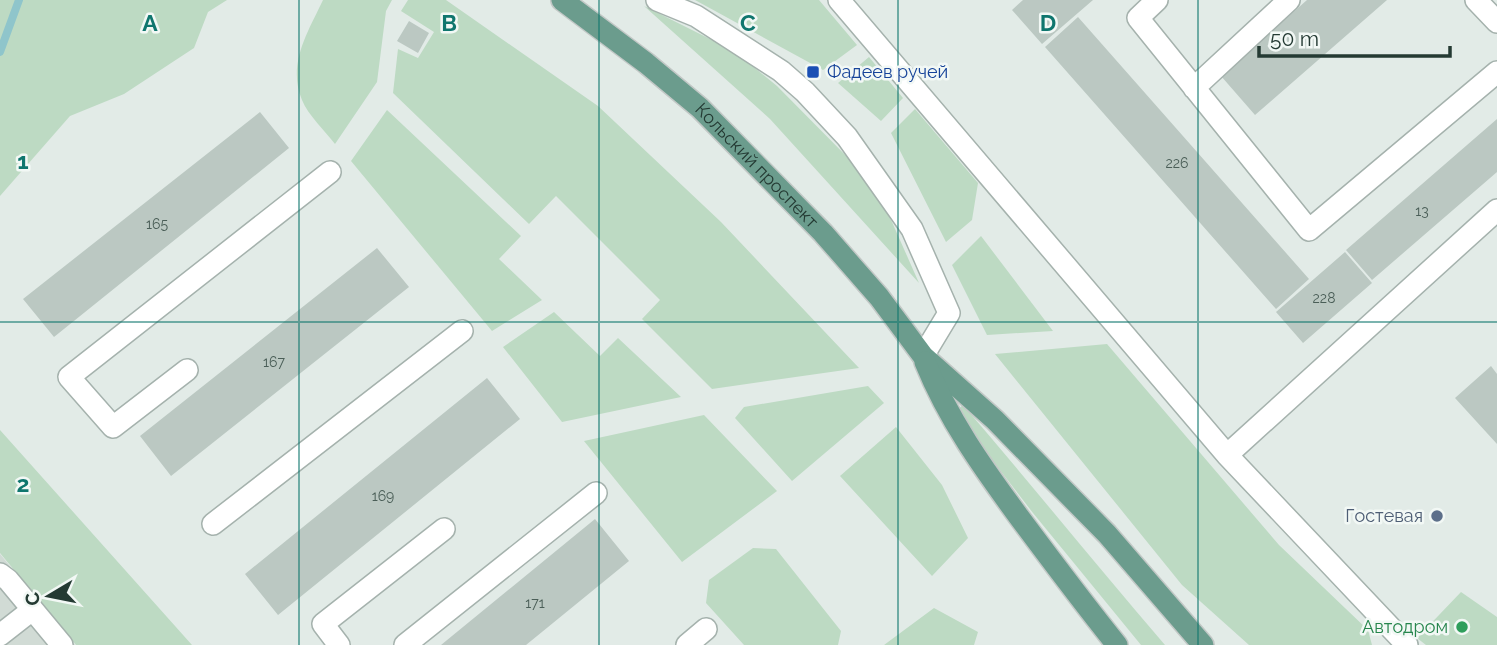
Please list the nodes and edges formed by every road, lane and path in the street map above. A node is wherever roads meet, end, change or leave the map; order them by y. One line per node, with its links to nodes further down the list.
1 (562, 0): 13 (main road, Кольский проспект)
2 (657, 0): 13 (lane)
3 (839, 0): 15 (lane)
4 (1157, 0): 9 (lane)
5 (1289, 0): 9 (lane)
6 (1476, 0): 7 (lane)
7 (1497, 22)
8 (1497, 72): 9 (lane)
9 (1194, 88)
10 (330, 172): 14 (lane)
11 (1497, 210): 15 (lane)
12 (463, 331): 17 (lane)
13 (923, 356): 27 (main road, Кольский проспект); 28 (main road, Кольский проспект)
14 (187, 370)
15 (1227, 456): 29 (lane)
16 (596, 493): 25 (lane)
17 (213, 524)
18 (444, 529): 24 (lane)
19 (0, 574): 20 (lane)
20 (32, 610): 22 (lane); 23 (lane)
21 (706, 629): 26 (lane)
22 (0, 635)
23 (62, 645)
24 (339, 645)
25 (405, 645)
26 (687, 645)
27 (1117, 645)
28 (1203, 645)
29 (1407, 645)

